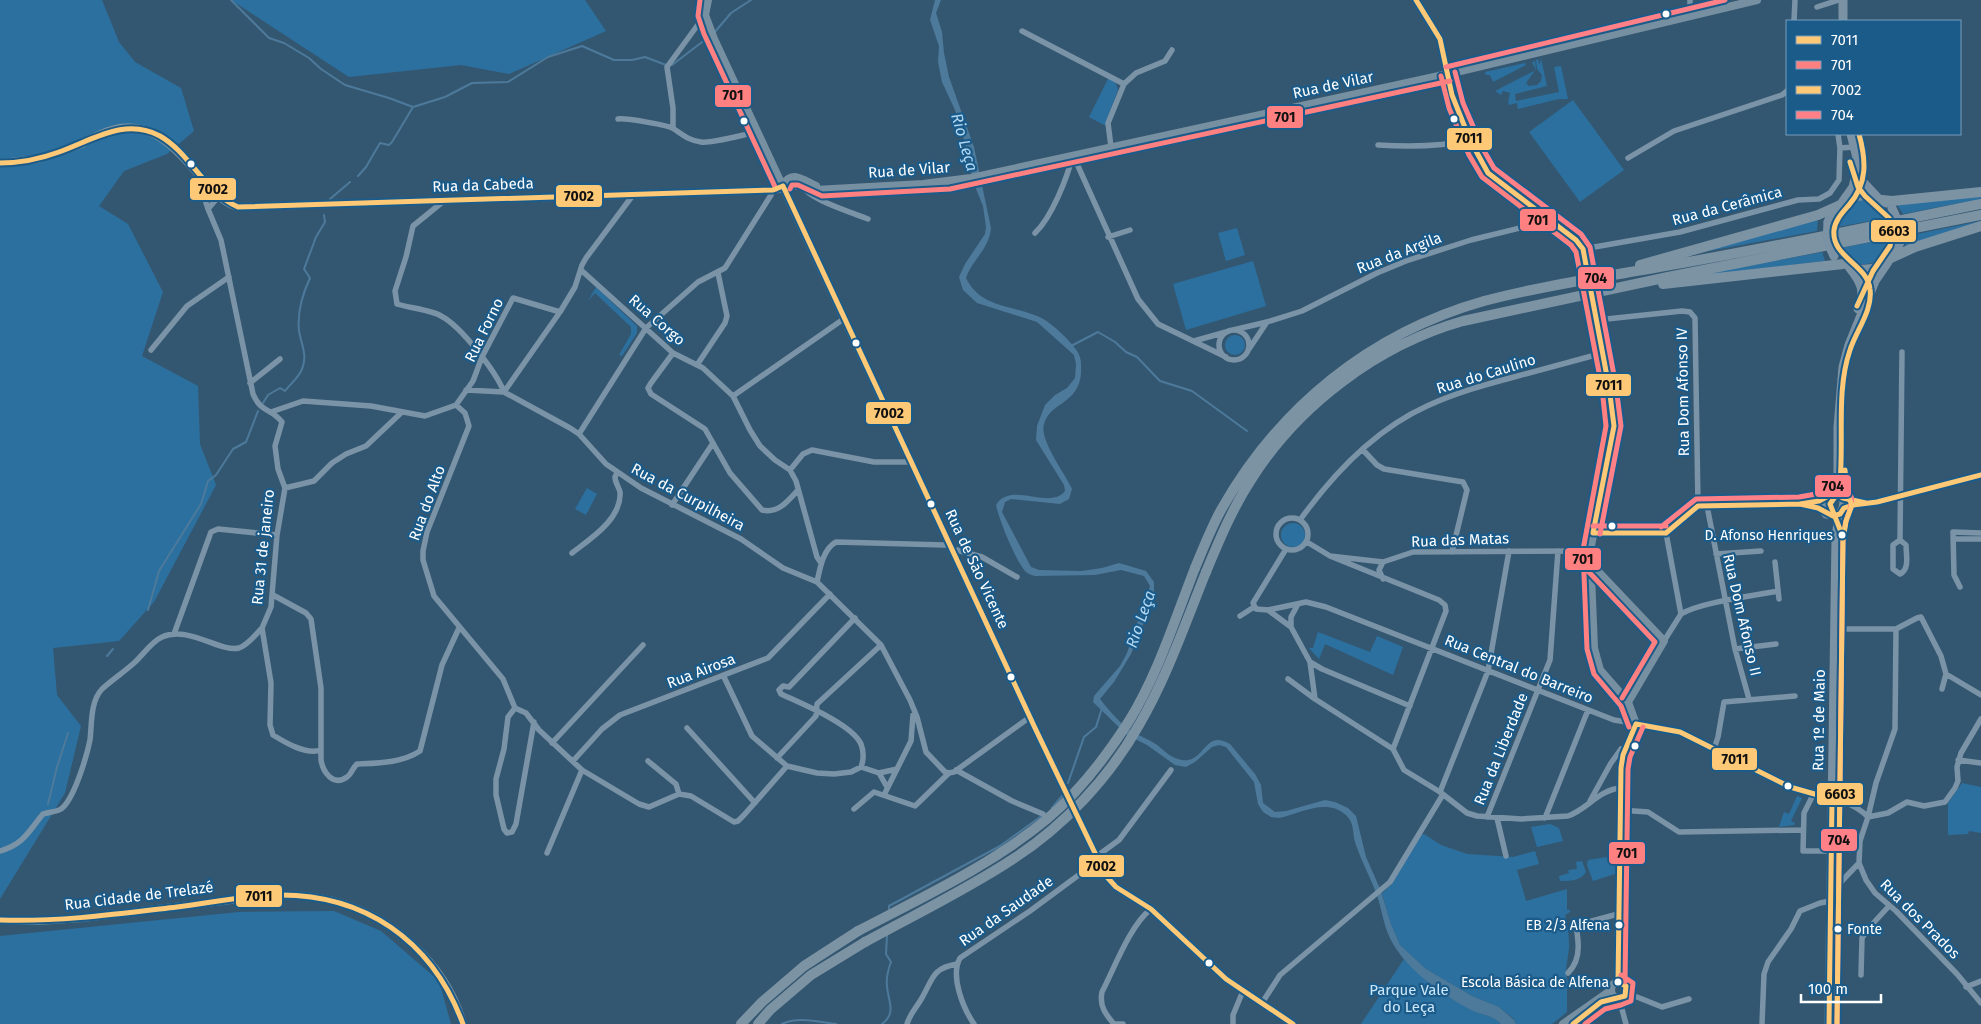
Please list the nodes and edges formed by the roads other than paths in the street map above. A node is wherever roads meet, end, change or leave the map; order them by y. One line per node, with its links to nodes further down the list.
1 (708, 0): 9 (street)
2 (1416, 0): 15 (street)
3 (1690, 0): 10 (street)
4 (1757, 0): 10 (street, Rua de Vilar)
5 (1795, 0): 11 (street)
6 (1839, 0): 8 (street)
7 (1844, 0): 12 (main road)
8 (1817, 7)
9 (705, 15): 19 (street); 20 (street, Rua de São Vicente)
10 (1690, 16): 15 (street, Rua de Vilar)
11 (1794, 20)
12 (1843, 20)
13 (1022, 31): 16 (street)
14 (1172, 50): 16 (street)
15 (1448, 74): 23 (street); 25 (street, Rua de Vilar)
16 (1124, 84): 25 (street)
17 (1786, 92): 29 (street)
18 (618, 119): 19 (street)
19 (673, 128): 20 (street)
20 (758, 132): 33 (street, Rua de São Vicente)
21 (1838, 135): 27 (street, Rua da Cerâmica)
22 (1851, 135): 26 (main road)
23 (1470, 140): 24 (street); 46 (street)
24 (1378, 145)
25 (1111, 147): 28 (street, Rua de Vilar)
26 (1854, 147): 27 (street); 31 (main road)
27 (1840, 148): 52 (street, Rua da Cerâmica)
28 (1073, 155): 35 (street, Rua de Vilar); 50 (street); 51 (street)
29 (1628, 158)
30 (0, 163): 32 (street, Rua da Cabeda)
31 (1858, 165): 40 (main road); 42 (main road)
32 (196, 172): 39 (street, Rua da Cabeda); 44 (street, Rua 31 de janeiro)
33 (783, 186): 34 (street, Rua de Vilar); 35 (street, Rua de Vilar); 36 (street, Rua da Cabeda); 61 (street, Rua de São Vicente)
34 (803, 186): 35 (street, Rua de Vilar); 47 (street)
35 (822, 189)
36 (773, 190): 38 (street, Rua da Cabeda); 56 (street)
37 (1981, 192): 40 (highway)
38 (633, 195): 41 (street, Rua da Cabeda); 55 (street)
39 (219, 196): 41 (street, Rua da Cabeda); 44 (street)
40 (1880, 199): 42 (main road); 53 (main road, bridge)
41 (445, 200): 72 (street)
42 (1840, 204): 54 (main road, bridge); 57 (highway)
43 (1981, 204): 57 (highway)
44 (208, 209): 58 (street, Rua 31 de janeiro)
45 (1981, 214): 59 (highway)
46 (1542, 216): 52 (street); 63 (street, Rua da Argila)
47 (868, 219)
48 (1981, 226): 53 (highway)
49 (1130, 230): 51 (street)
50 (1035, 233)
51 (1108, 237): 66 (street)
52 (1583, 248): 62 (street, bridge)
53 (1890, 260): 54 (main road); 93 (main road)
54 (1846, 266): 59 (highway); 92 (main road)
55 (581, 270): 60 (street); 64 (street, Rua Corgo)
56 (718, 273): 64 (street); 75 (street)
57 (1601, 276): 236 (highway, bridge)
58 (229, 277): 67 (street); 76 (street, Rua 31 de janeiro)
59 (1623, 288): 237 (highway, bridge)
60 (560, 312): 72 (street, Rua Forno); 78 (street)
61 (845, 318): 79 (street); 86 (street, Rua de São Vicente)
62 (1597, 320): 71 (street); 98 (street, Rua Dom Afonso IV)
63 (1267, 322): 65 (street, Rua da Argila); 70 (street)
64 (646, 328): 69 (street, Rua Corgo); 83 (street)
65 (1231, 331): 66 (street, Rua da Argila); 70 (street); 73 (street)
66 (1194, 341): 73 (street)
67 (151, 350)
68 (1902, 352): 94 (street)
69 (673, 353): 75 (street, Rua Corgo); 84 (street)
70 (1246, 353): 73 (street)
71 (1602, 353): 85 (street, Rua do Caulino); 103 (street)
72 (482, 357): 77 (street, Rua Forno); 78 (street)
73 (1226, 357)
74 (280, 359): 76 (street)
75 (697, 365): 79 (street, Rua Corgo)
76 (250, 383): 81 (street, Rua 31 de janeiro)
77 (466, 390): 78 (street); 80 (street, Rua Forno)
78 (504, 392): 83 (street, Rua da Curpilheira)
79 (733, 396): 87 (street, Rua Corgo)
80 (456, 405): 82 (street); 144 (street, Rua do Alto)
81 (271, 412): 82 (street); 90 (street, Rua 31 de janeiro)
82 (402, 412): 90 (street)
83 (578, 434): 88 (street, Rua da Curpilheira)
84 (713, 443): 91 (street); 97 (street)
85 (1363, 450): 102 (street, Rua do Caulino); 119 (street)
86 (912, 462): 87 (street); 112 (street, Rua de São Vicente)
87 (790, 470): 91 (street)
88 (617, 473): 97 (street, Rua da Curpilheira); 120 (street)
89 (1981, 475): 94 (street)
90 (285, 488): 106 (street, Rua 31 de janeiro)
91 (798, 490): 123 (street)
92 (1826, 496): 93 (main road); 95 (street); 101 (main road)
93 (1841, 497): 96 (street); 100 (main road)
94 (1900, 497): 96 (street); 110 (street)
95 (1800, 504): 99 (street); 101 (street)
96 (1866, 504): 100 (street)
97 (672, 505): 129 (street, Rua da Curpilheira)
98 (1698, 506): 99 (street); 104 (street)
99 (1707, 506): 121 (street, Rua Dom Afonso II)
100 (1843, 510): 101 (main road); 107 (main road, Rua 1º de Maio)
101 (1825, 512): 107 (main road, Rua 1º de Maio)
102 (1300, 520): 111 (street); 113 (street)
103 (1594, 533): 104 (street); 116 (street)
104 (1666, 533): 139 (street)
105 (1981, 533): 108 (street)
106 (277, 535): 133 (street, Rua 31 de janeiro); 147 (street)
107 (1836, 537): 145 (main road, Rua 1º de Maio)
108 (1953, 538): 109 (street); 130 (street)
109 (1981, 539)
110 (1900, 540): 110 (street)
111 (1307, 542): 113 (street); 122 (street, Rua das Matas)
112 (950, 543): 118 (street, Rua de São Vicente); 123 (street)
113 (1286, 549): 137 (street)
114 (1509, 551): 115 (street, Rua das Matas); 119 (street, Rua das Matas); 155 (street)
115 (1558, 551): 116 (street, Rua das Matas); 160 (street, Rua da Liberdade)
116 (1590, 551): 126 (street)
117 (1761, 551): 121 (street)
118 (954, 552): 127 (street); 171 (street, Rua de São Vicente)
119 (1452, 552): 124 (street, Rua das Matas)
120 (572, 553)
121 (1716, 554): 135 (street, Rua Dom Afonso II)
122 (1330, 556): 124 (street, Rua das Matas); 128 (street)
123 (821, 562): 129 (street)
124 (1383, 562): 128 (street)
125 (1775, 562): 131 (street)
126 (1590, 564): 148 (street); 165 (street)
127 (1016, 577)
128 (1383, 579): 152 (street)
129 (817, 582): 132 (street)
130 (1960, 586)
131 (1778, 591): 134 (street); 135 (street)
132 (830, 594): 141 (street); 157 (street, Rua Airosa)
133 (273, 595): 143 (street, Rua 31 de janeiro); 180 (street)
134 (1779, 598)
135 (1725, 601): 139 (street); 153 (street, Rua Dom Afonso II)
136 (1298, 604): 138 (street, Rua Central do Barreiro); 142 (street); 152 (street, Rua Central do Barreiro)
137 (1254, 607): 138 (street); 140 (street)
138 (1268, 610): 142 (street)
139 (1681, 614): 148 (street)
140 (1240, 616)
141 (855, 618): 151 (street); 168 (street)
142 (1291, 627): 154 (street)
143 (262, 628): 147 (street); 180 (street, Rua 31 de janeiro)
144 (459, 628): 167 (street, Rua do Alto); 180 (street)
145 (1834, 629): 146 (street); 200 (main road, Rua 1º de Maio)
146 (1896, 629): 156 (street); 206 (street, Rua dos Prados)
147 (174, 634): 211 (street)
148 (1664, 641): 165 (street)
149 (1776, 644): 153 (street)
150 (643, 645): 176 (street)
151 (881, 646): 168 (street); 170 (street)
152 (1432, 649): 155 (street, Rua Central do Barreiro); 166 (street)
153 (1735, 649): 164 (street, Rua Dom Afonso II)
154 (1310, 662): 163 (street); 166 (street)
155 (1488, 671): 160 (street, Rua Central do Barreiro); 197 (street)
156 (1946, 674): 159 (street); 161 (street)
157 (724, 677): 181 (street); 183 (street, Rua Airosa)
158 (1288, 679): 163 (street)
159 (1942, 688)
160 (1539, 690): 169 (street, Rua Central do Barreiro); 207 (street, Rua da Liberdade)
161 (1981, 695)
162 (1795, 696): 164 (street)
163 (1315, 699): 177 (street)
164 (1749, 699): 179 (street)
165 (1628, 702): 174 (street)
166 (1410, 706): 177 (street)
167 (515, 708): 173 (street); 173 (street)
168 (816, 710): 181 (street); 187 (street)
169 (1588, 710): 174 (street, Rua Central do Barreiro); 209 (street)
170 (915, 713): 188 (street); 193 (street)
171 (1030, 717): 190 (street); 215 (street, Rua de São Vicente)
172 (1981, 719): 182 (street)
173 (534, 722): 176 (street)
174 (1636, 724): 179 (street, Rua Central do Barreiro); 195 (street)
175 (687, 728): 202 (street)
176 (552, 742): 183 (street)
177 (1393, 749): 197 (street)
178 (1621, 749): 201 (street)
179 (1714, 749): 199 (street, Rua Central do Barreiro)
180 (321, 750)
181 (777, 758): 186 (street)
182 (1958, 760): 185 (street); 206 (street)
183 (573, 761): 189 (street)
184 (648, 761): 196 (street)
185 (1981, 764)
186 (787, 766): 187 (street); 202 (street)
187 (861, 767): 192 (street)
188 (897, 769): 192 (street); 194 (street)
189 (582, 770): 196 (street); 213 (street)
190 (956, 770): 193 (street); 205 (street)
191 (1172, 770): 215 (street, Rua da Saudade)
192 (879, 772): 194 (street)
193 (948, 773): 198 (street)
194 (887, 787): 198 (street)
195 (1620, 788): 201 (street); 204 (street)
196 (679, 794): 202 (street)
197 (1441, 794): 207 (street); 233 (street)
198 (884, 795): 203 (street)
199 (1813, 795): 200 (street, Rua Central do Barreiro); 210 (street)
200 (1832, 799): 206 (street, Rua Central do Barreiro); 212 (main road, Rua 1º de Maio)
201 (1590, 801): 209 (street)
202 (754, 803)
203 (854, 809)
204 (1620, 810): 210 (street); 221 (street)
205 (1043, 814)
206 (1868, 816): 216 (street, Rua dos Prados)
207 (1487, 817): 208 (street)
208 (1497, 818): 209 (street); 214 (street)
209 (1545, 818)
210 (1803, 830): 212 (street)
211 (0, 851)
212 (1831, 851): 217 (main road, Rua 1º de Maio)
213 (548, 853)
214 (1506, 856)
215 (1098, 858): 220 (street, Rua de São Vicente); 223 (street, Rua da Saudade)
216 (1859, 863): 217 (street); 219 (street, Rua dos Prados)
217 (1830, 884): 218 (main road, Rua 1º de Maio)
218 (1830, 901): 247 (street); 248 (main road, Rua 1º de Maio)
219 (1889, 906): 225 (street); 228 (street, Rua dos Prados)
220 (1151, 909): 229 (street, Rua de São Vicente); 240 (street)
221 (1618, 914): 224 (street); 227 (street)
222 (0, 920): 235 (street, Rua Cidade de Trelazé)
223 (957, 964): 238 (street); 239 (street, Rua da Saudade)
224 (1568, 973)
225 (1860, 974)
226 (1981, 980): 228 (street)
227 (1618, 982): 230 (street); 231 (street)
228 (1966, 986): 234 (street, Rua dos Prados)
229 (1243, 991): 233 (street, Rua de São Vicente); 242 (street)
230 (1626, 993): 231 (street); 232 (street)
231 (1614, 995): 244 (street); 245 (street); 246 (street)
232 (1689, 999)
233 (1262, 1003): 243 (street, Rua de São Vicente)
234 (1981, 1003)
235 (463, 1024)
236 (741, 1024)
237 (758, 1024)
238 (907, 1024)
239 (974, 1024)
240 (1115, 1024): 241 (street)
241 (1123, 1024)
242 (1233, 1024)
243 (1293, 1024)
244 (1563, 1024)
245 (1573, 1024)
246 (1626, 1024)
247 (1764, 1024)
248 (1828, 1024)

